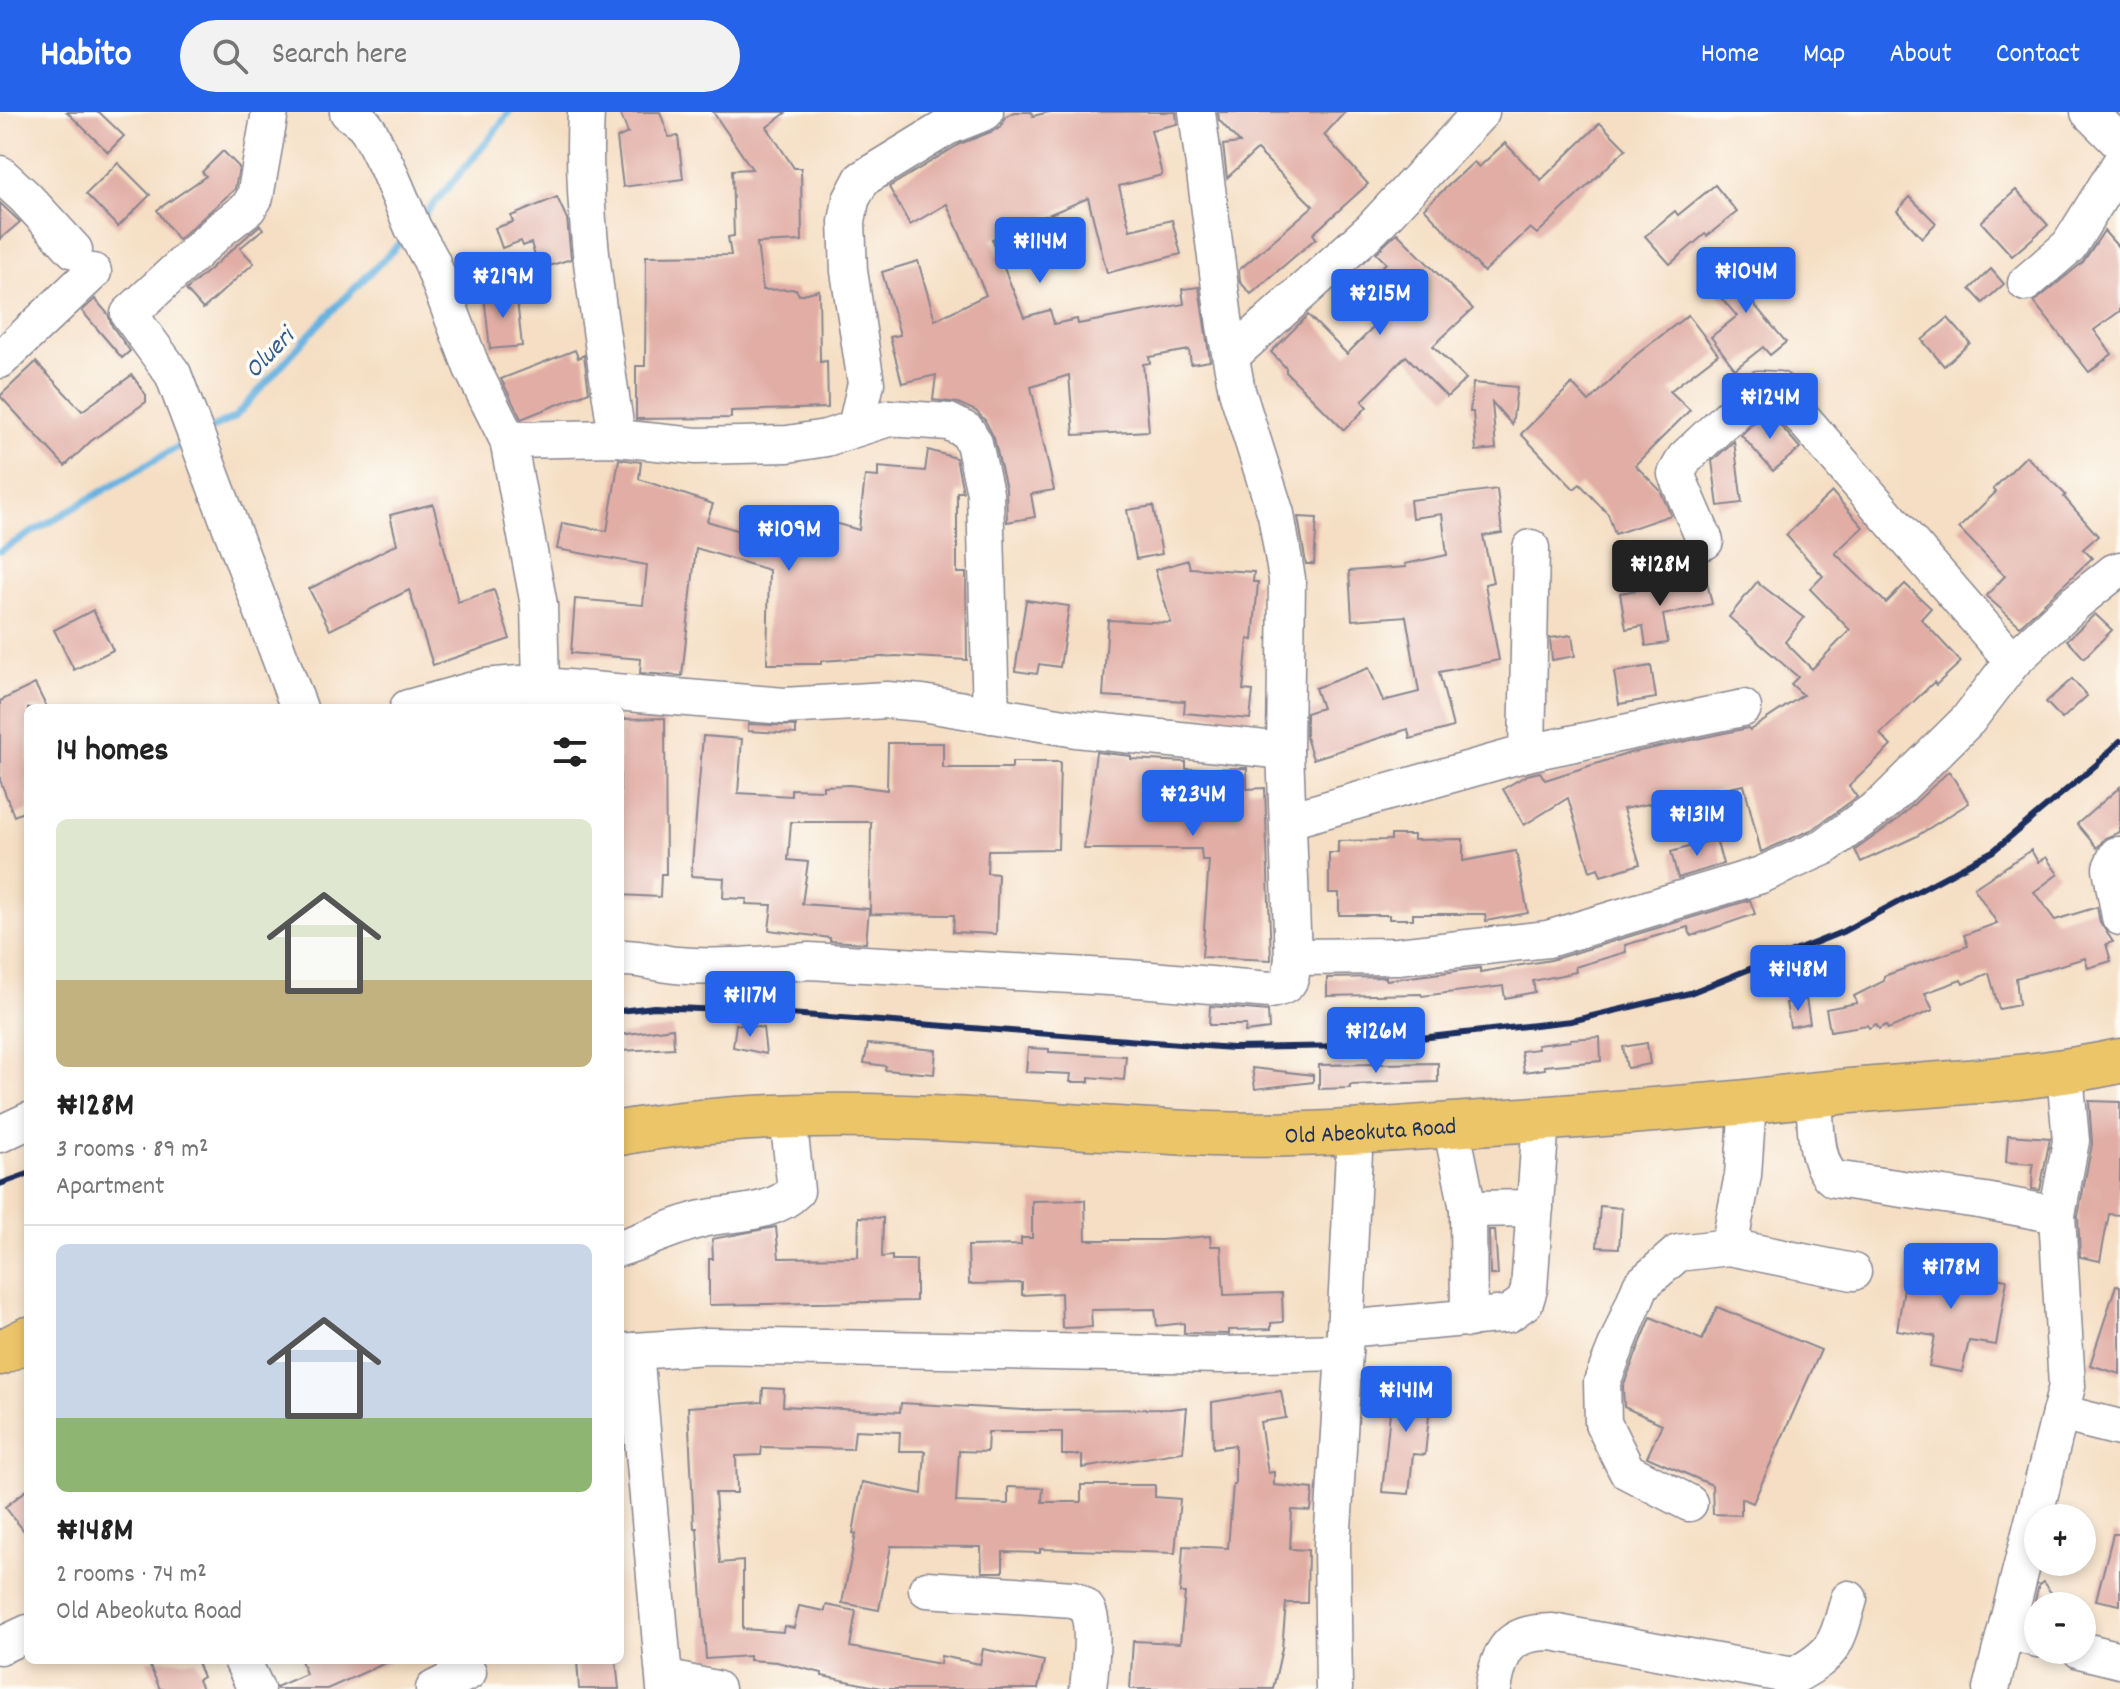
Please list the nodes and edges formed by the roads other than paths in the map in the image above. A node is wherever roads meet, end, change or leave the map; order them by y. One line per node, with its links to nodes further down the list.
1 (270, 112): 22 (street)
2 (348, 112): 16 (street)
3 (586, 112): 15 (street)
4 (985, 112): 14 (street)
5 (1197, 112): 12 (street)
6 (1481, 112): 12 (street)
7 (2089, 112): 8 (street)
8 (2120, 143)
9 (2120, 164): 11 (street)
10 (0, 174): 13 (street)
11 (2026, 283)
12 (1231, 356): 26 (street)
13 (0, 360)
14 (873, 422): 15 (street); 25 (street)
15 (617, 438): 16 (street)
16 (508, 440): 21 (street)
17 (1705, 541): 20 (street)
18 (1531, 548): 27 (street)
19 (2120, 570): 20 (street)
20 (2013, 661): 31 (street)
21 (541, 686): 23 (street); 25 (street)
22 (297, 704)
23 (422, 704)
24 (1743, 708): 27 (street)
25 (991, 715): 26 (street)
26 (1285, 751): 28 (street)
27 (1527, 753): 28 (street)
28 (1289, 820): 31 (street)
29 (2120, 855): 30 (street)
30 (2120, 917)
31 (1293, 957): 32 (street)
32 (624, 958)
33 (2120, 1061): 34 (highway, Old Abeokuta Road)
34 (2065, 1073): 35 (highway, Old Abeokuta Road); 46 (street)
35 (1814, 1092): 36 (highway, Old Abeokuta Road); 46 (street)
36 (1748, 1102): 38 (highway, Old Abeokuta Road); 48 (street)
37 (788, 1116): 41 (highway, Old Abeokuta Road); 42 (highway, Old Abeokuta Road); 47 (street)
38 (1541, 1119): 40 (highway, Old Abeokuta Road); 44 (street)
39 (24, 1123): 43 (street)
40 (1451, 1125): 42 (highway, Old Abeokuta Road); 45 (street)
41 (624, 1132)
42 (1355, 1132): 52 (street)
43 (0, 1134)
44 (1535, 1208): 45 (street); 50 (street)
45 (1468, 1209): 50 (street)
46 (2057, 1215): 55 (street)
47 (624, 1247)
48 (1729, 1247): 49 (street); 57 (street)
49 (1853, 1272)
50 (1469, 1319): 52 (street)
51 (24, 1341): 54 (highway)
52 (1344, 1341): 53 (street); 72 (street)
53 (627, 1352): 67 (street)
54 (0, 1353)
55 (2060, 1413): 56 (street); 61 (street)
56 (2120, 1428)
57 (1689, 1503)
58 (927, 1589): 71 (street)
59 (1849, 1599): 73 (street)
60 (24, 1635): 62 (street)
61 (2022, 1635): 74 (street)
62 (0, 1646)
63 (2096, 1654): 64 (street)
64 (2120, 1660)
65 (244, 1664): 68 (street)
66 (468, 1672): 69 (street)
67 (665, 1684): 70 (street)
68 (256, 1689)
69 (434, 1689)
70 (716, 1689)
71 (1088, 1689)
72 (1334, 1689)
73 (1493, 1689)
74 (1991, 1689)

